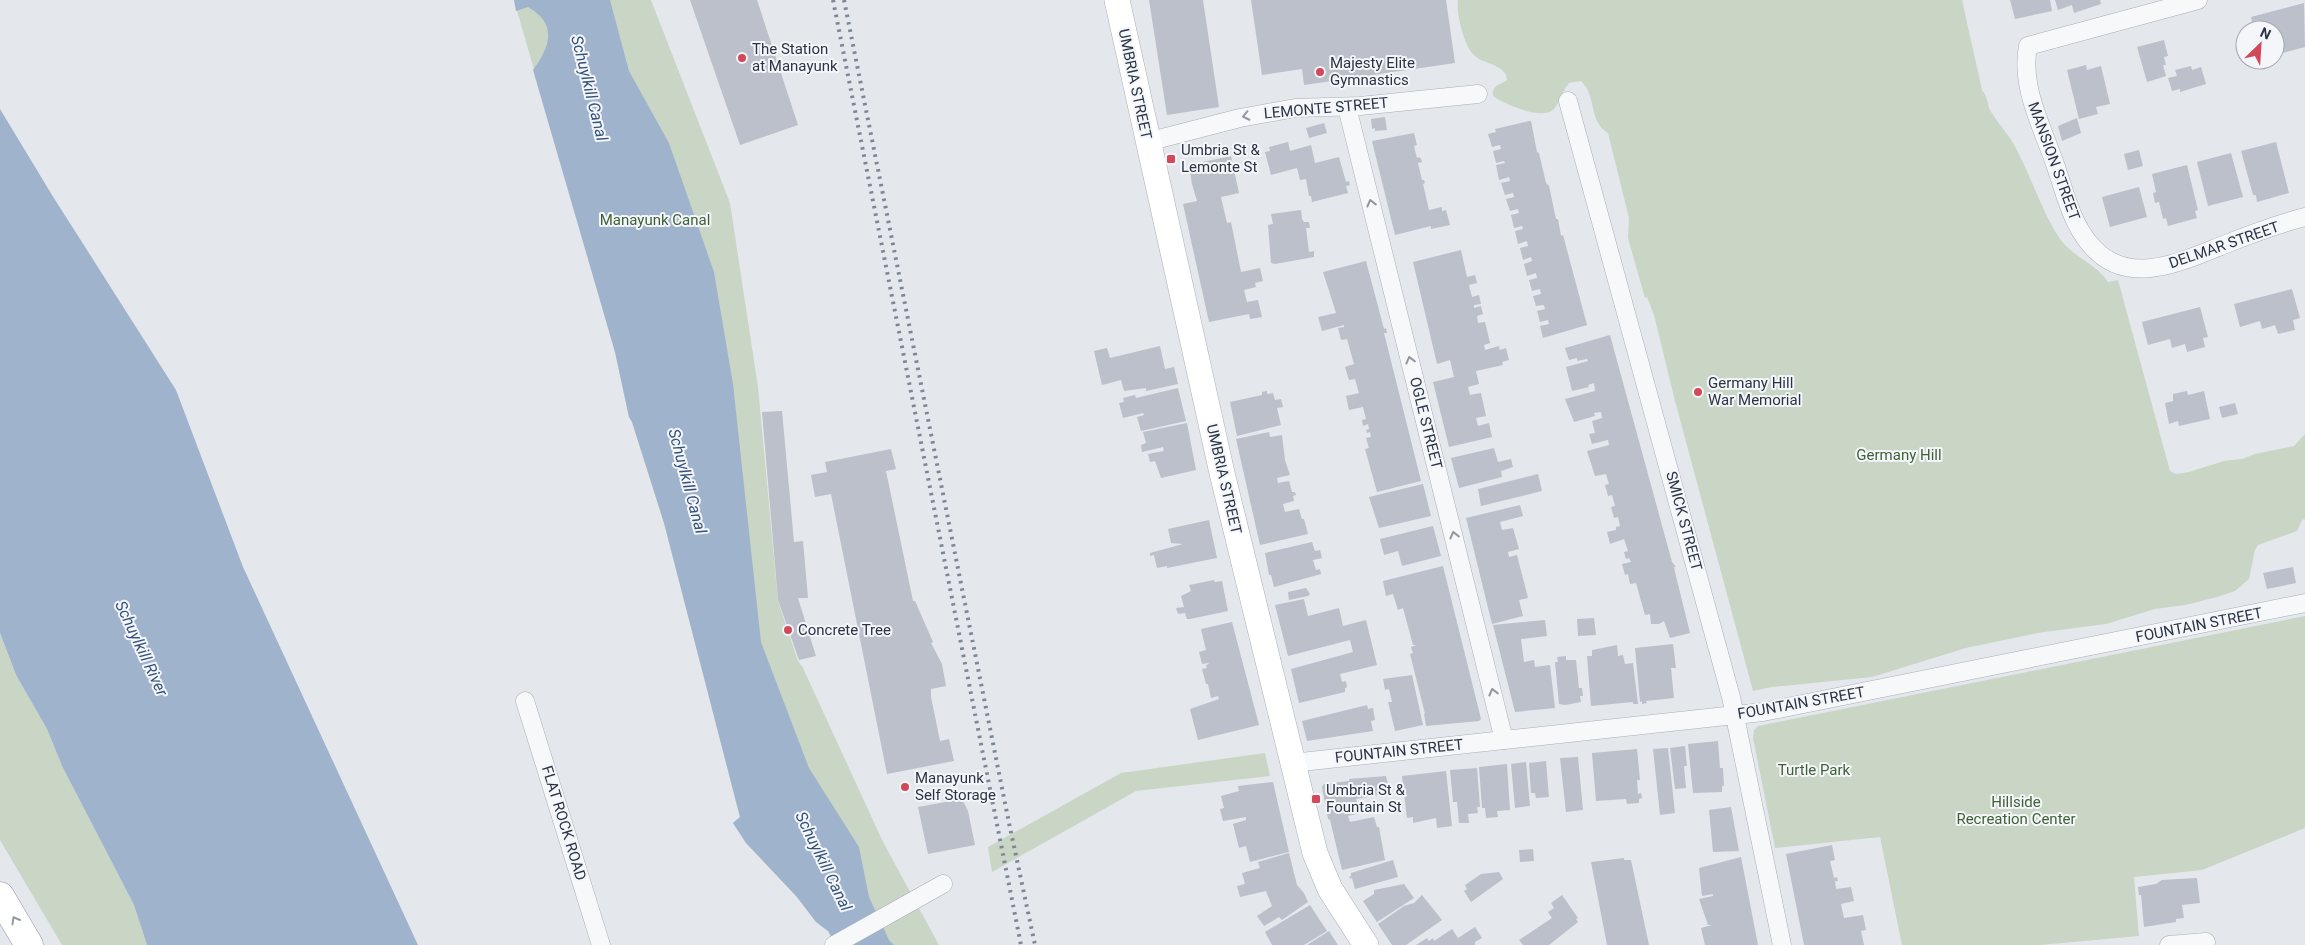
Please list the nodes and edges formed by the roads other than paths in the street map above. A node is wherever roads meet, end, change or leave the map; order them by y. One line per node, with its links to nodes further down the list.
1 (1117, 0): 6 (main road, UMBRIA STREET)
2 (2198, 0): 8 (street, MANSION STREET)
3 (1478, 94): 5 (street, LEMONTE STREET)
4 (1568, 101): 11 (street, SMICK STREET)
5 (1347, 107): 6 (street, LEMONTE STREET, one-way to 6); 12 (street, OGLE STREET, one-way to 5)
6 (1148, 142): 13 (main road, UMBRIA STREET)
7 (2305, 217): 8 (street, DELMAR STREET)
8 (2112, 262)
9 (2305, 604): 11 (street, FOUNTAIN STREET)
10 (525, 701): 18 (street, FLAT ROCK ROAD)
11 (1736, 715): 12 (street, FOUNTAIN STREET); 21 (street, SMICK STREET)
12 (1504, 740): 13 (street, FOUNTAIN STREET)
13 (1292, 763): 20 (main road, UMBRIA STREET)
14 (943, 884): 19 (street)
15 (0, 896): 17 (highway, one-way to 15)
16 (2206, 942): 22 (street)
17 (29, 945)
18 (602, 945)
19 (834, 945)
20 (1366, 945)
21 (1782, 945)
22 (2169, 945)

